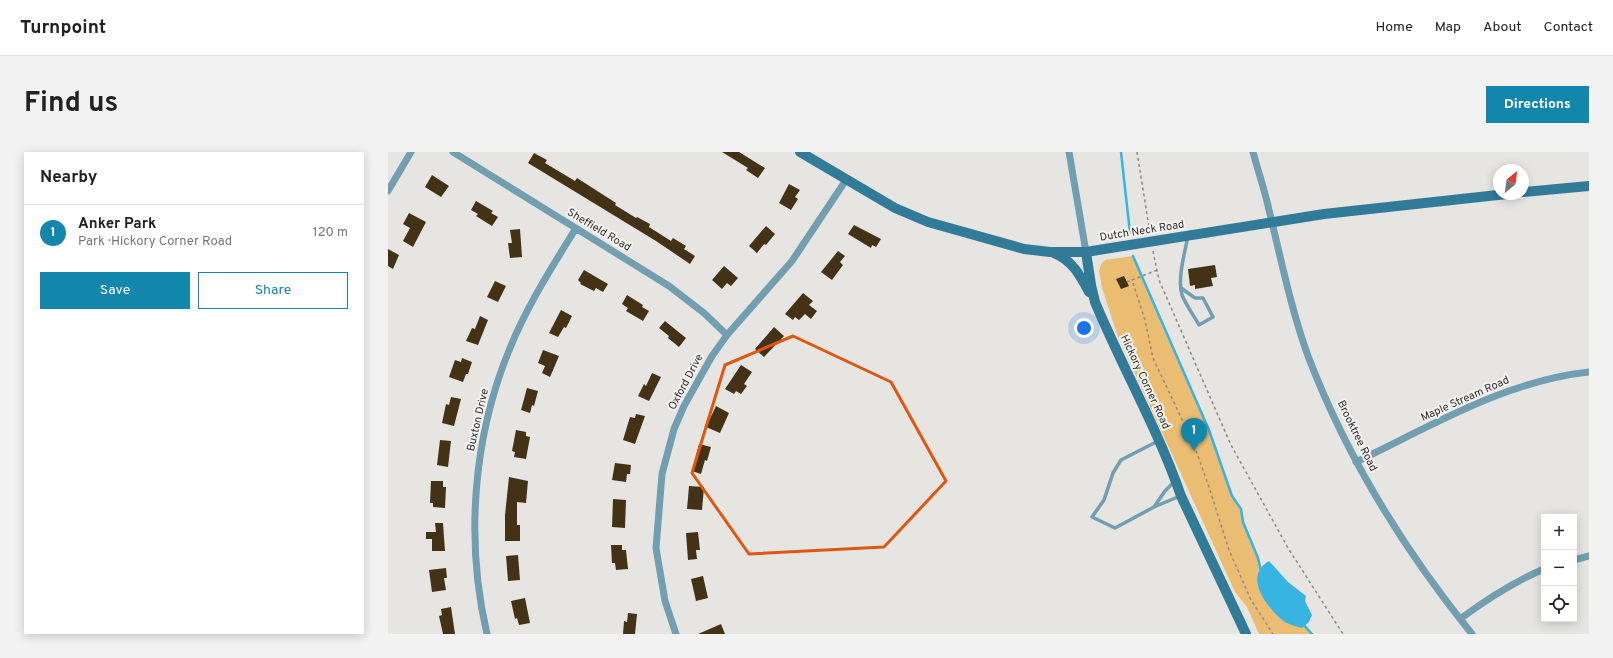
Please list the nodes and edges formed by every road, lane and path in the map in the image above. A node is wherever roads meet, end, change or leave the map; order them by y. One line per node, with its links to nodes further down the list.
1 (411, 152): 9 (street)
2 (453, 152): 13 (street, Sheffield Road)
3 (800, 152): 7 (street, Dutch Neck Road)
4 (1068, 152): 17 (street, Hickory Corner Road)
5 (1137, 152): 15 (path)
6 (1253, 152): 12 (street, Brooktree Road)
7 (846, 180): 16 (street, Dutch Neck Road); 23 (street, Oxford Drive)
8 (1589, 186): 10 (street)
9 (388, 191)
10 (1529, 191)
11 (1493, 195): 12 (street, Dutch Neck Road)
12 (1272, 222): 14 (street, Dutch Neck Road); 26 (street, Brooktree Road)
13 (576, 228): 23 (street, Sheffield Road); 34 (street, Buxton Drive)
14 (1189, 235): 15 (street, Dutch Neck Road); 21 (lane)
15 (1151, 242): 17 (street, Dutch Neck Road); 18 (path)
16 (1050, 252): 17 (street, Dutch Neck Road); 22 (street)
17 (1086, 252): 22 (street, Hickory Corner Road)
18 (1157, 270): 19 (path); 38 (path)
19 (1132, 280): 20 (path); 37 (path)
20 (1127, 282)
21 (1181, 288): 21 (lane)
22 (1095, 302): 25 (street, Hickory Corner Road)
23 (727, 335): 35 (street, Oxford Drive)
24 (1589, 372): 26 (street, Maple Stream Road)
25 (1159, 441): 27 (street, Hickory Corner Road); 29 (lane)
26 (1356, 462): 33 (street, Brooktree Road)
27 (1176, 480): 28 (street, Hickory Corner Road); 29 (lane)
28 (1181, 496): 29 (lane); 36 (street, Hickory Corner Road)
29 (1154, 507)
30 (1589, 556): 31 (street)
31 (1577, 559)
32 (1541, 570): 33 (street)
33 (1460, 619): 39 (street, Brooktree Road)
34 (487, 634)
35 (676, 634)
36 (1246, 634)
37 (1273, 634)
38 (1343, 634)
39 (1472, 634)

